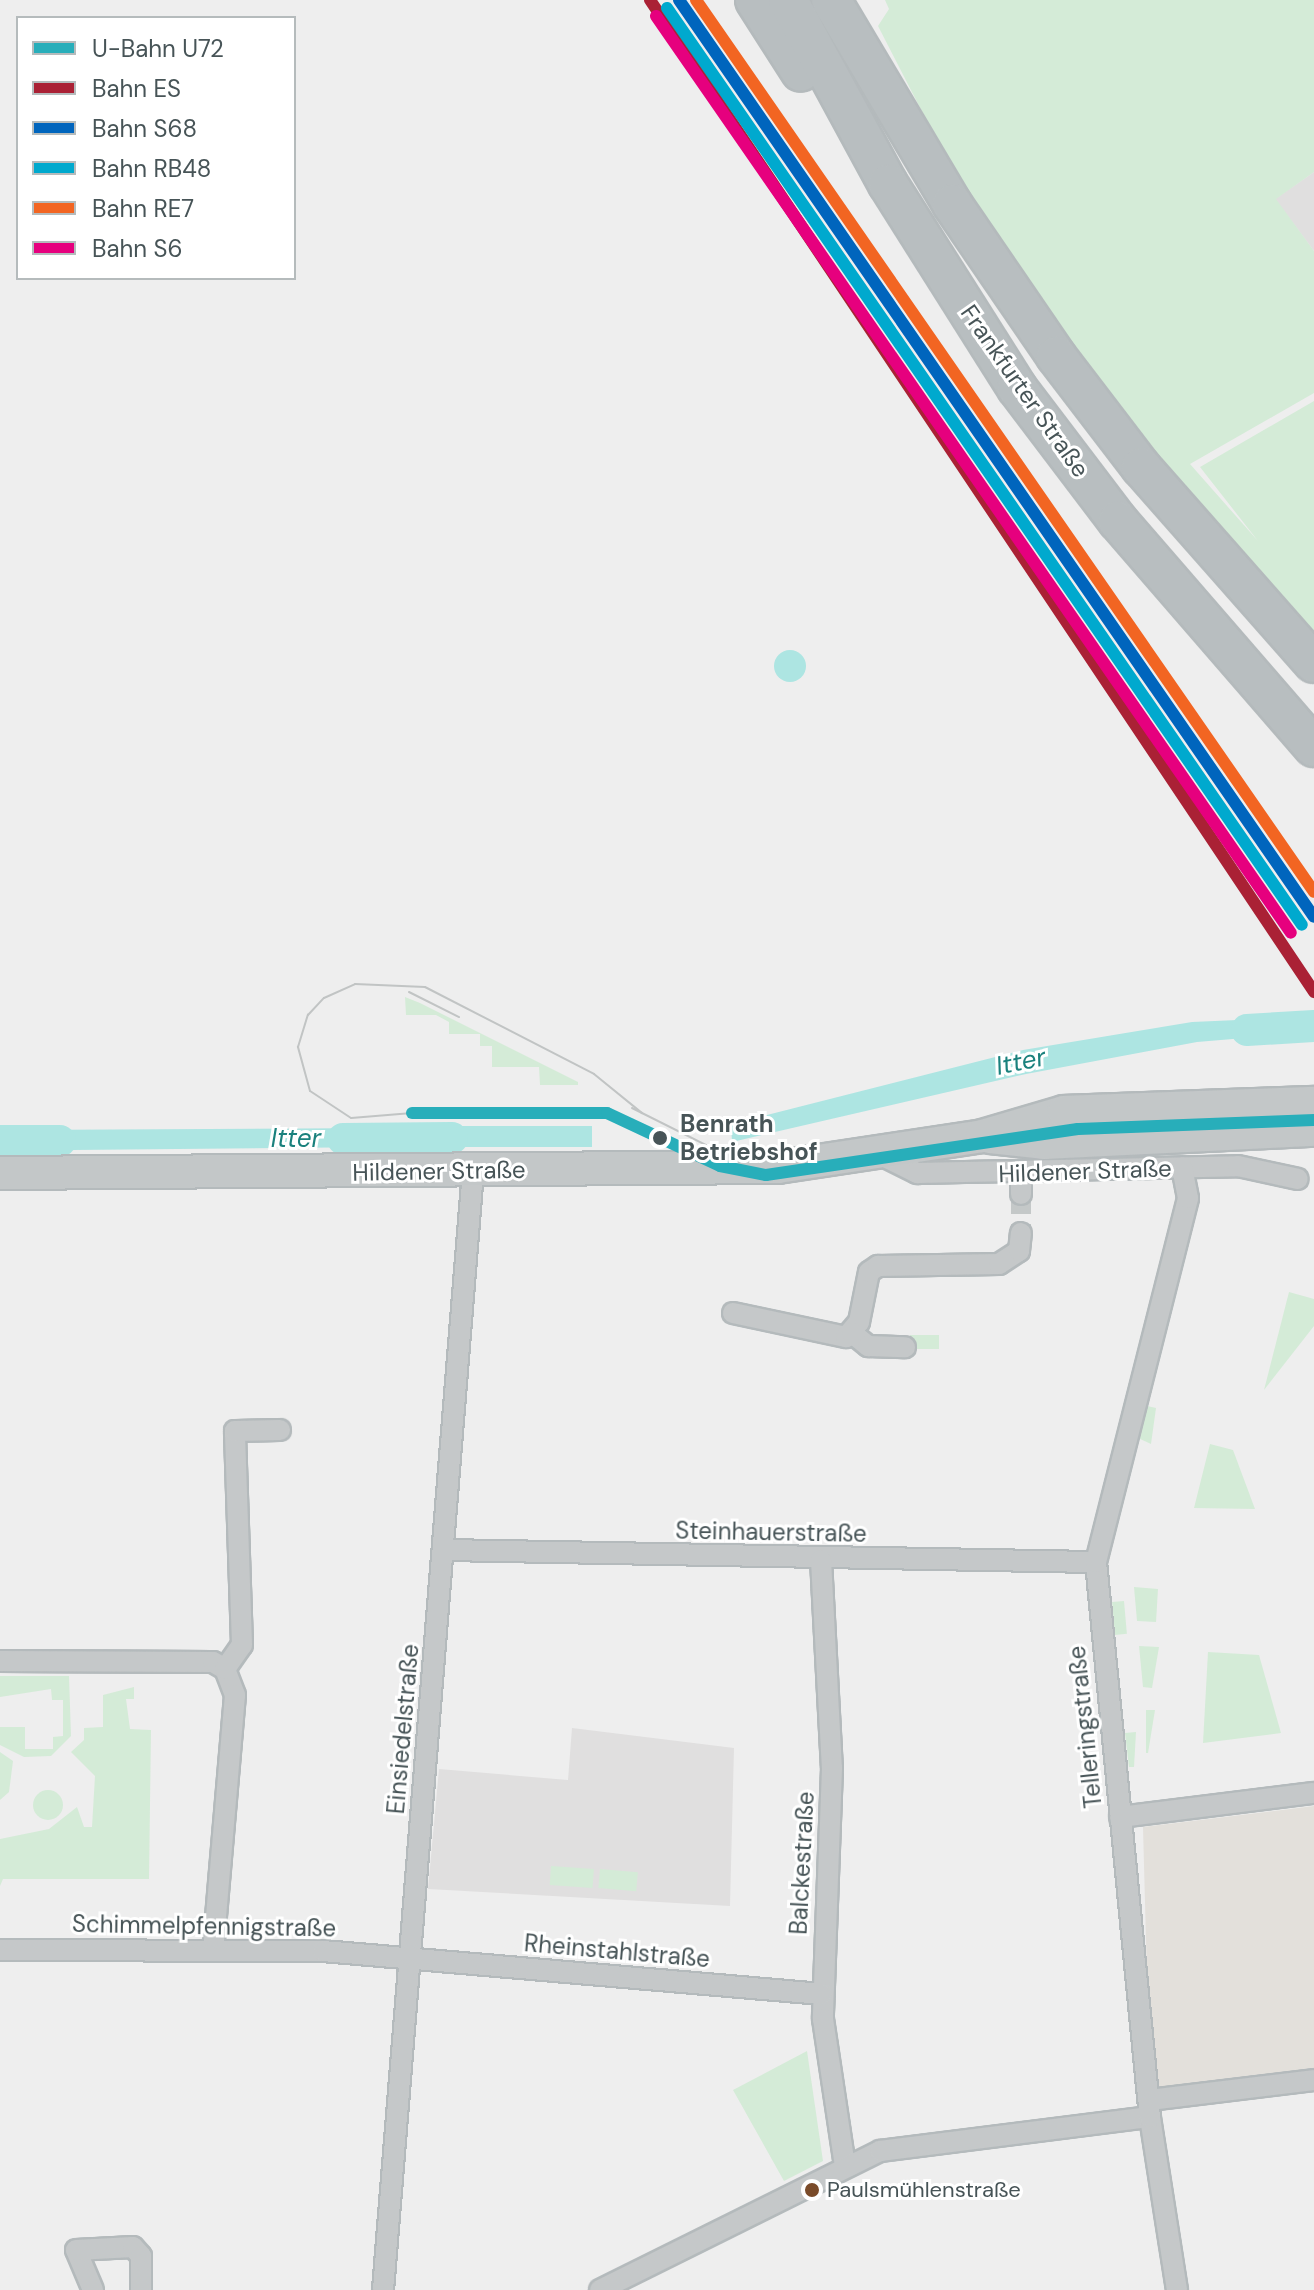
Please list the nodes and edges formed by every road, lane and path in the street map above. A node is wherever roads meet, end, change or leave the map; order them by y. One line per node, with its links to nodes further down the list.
1 (755, 0): 6 (highway)
2 (788, 0): 6 (highway, Frankfurter Straße)
3 (831, 0): 5 (highway, Frankfurter Straße)
4 (859, 0): 5 (highway)
5 (871, 63): 7 (highway, Frankfurter Straße)
6 (888, 184): 8 (highway, Frankfurter Straße)
7 (1314, 663)
8 (1314, 747)
9 (1314, 1103): 11 (main road, Hildener Straße)
10 (1314, 1130): 11 (main road, Hildener Straße)
11 (982, 1136): 12 (main road, Hildener Straße)
12 (877, 1153): 14 (main road, Hildener Straße); 16 (street, Hildener Straße)
13 (1182, 1168): 16 (street, Hildener Straße); 17 (street, Hildener Straße); 26 (street, Telleringstraße)
14 (473, 1171): 15 (main road, Hildener Straße); 24 (street, Einsiedelstraße)
15 (0, 1173)
16 (1021, 1173): 18 (street)
17 (1298, 1179)
18 (1021, 1194)
19 (1021, 1233): 21 (street)
20 (733, 1313): 21 (street)
21 (852, 1333): 22 (street)
22 (905, 1347)
23 (280, 1430): 28 (street)
24 (445, 1550): 25 (street, Steinhauerstraße); 33 (street, Einsiedelstraße)
25 (821, 1560): 26 (street, Steinhauerstraße); 34 (street, Balckestraße)
26 (1096, 1562): 30 (street, Telleringstraße)
27 (0, 1661): 28 (street)
28 (225, 1669): 32 (street)
29 (1314, 1793): 30 (street)
30 (1120, 1817): 36 (street, Telleringstraße)
31 (0, 1950): 32 (street, Schimmelpfennigstraße)
32 (213, 1950): 33 (street, Schimmelpfennigstraße)
33 (407, 1960): 34 (street, Rheinstahlstraße); 40 (street, Einsiedelstraße)
34 (822, 1994): 37 (street, Balckestraße)
35 (1314, 2080): 36 (street)
36 (1150, 2109): 37 (street); 42 (street, Telleringstraße)
37 (845, 2167): 41 (street)
38 (93, 2290): 39 (street)
39 (141, 2290)
40 (383, 2290)
41 (600, 2290)
42 (1177, 2290)

